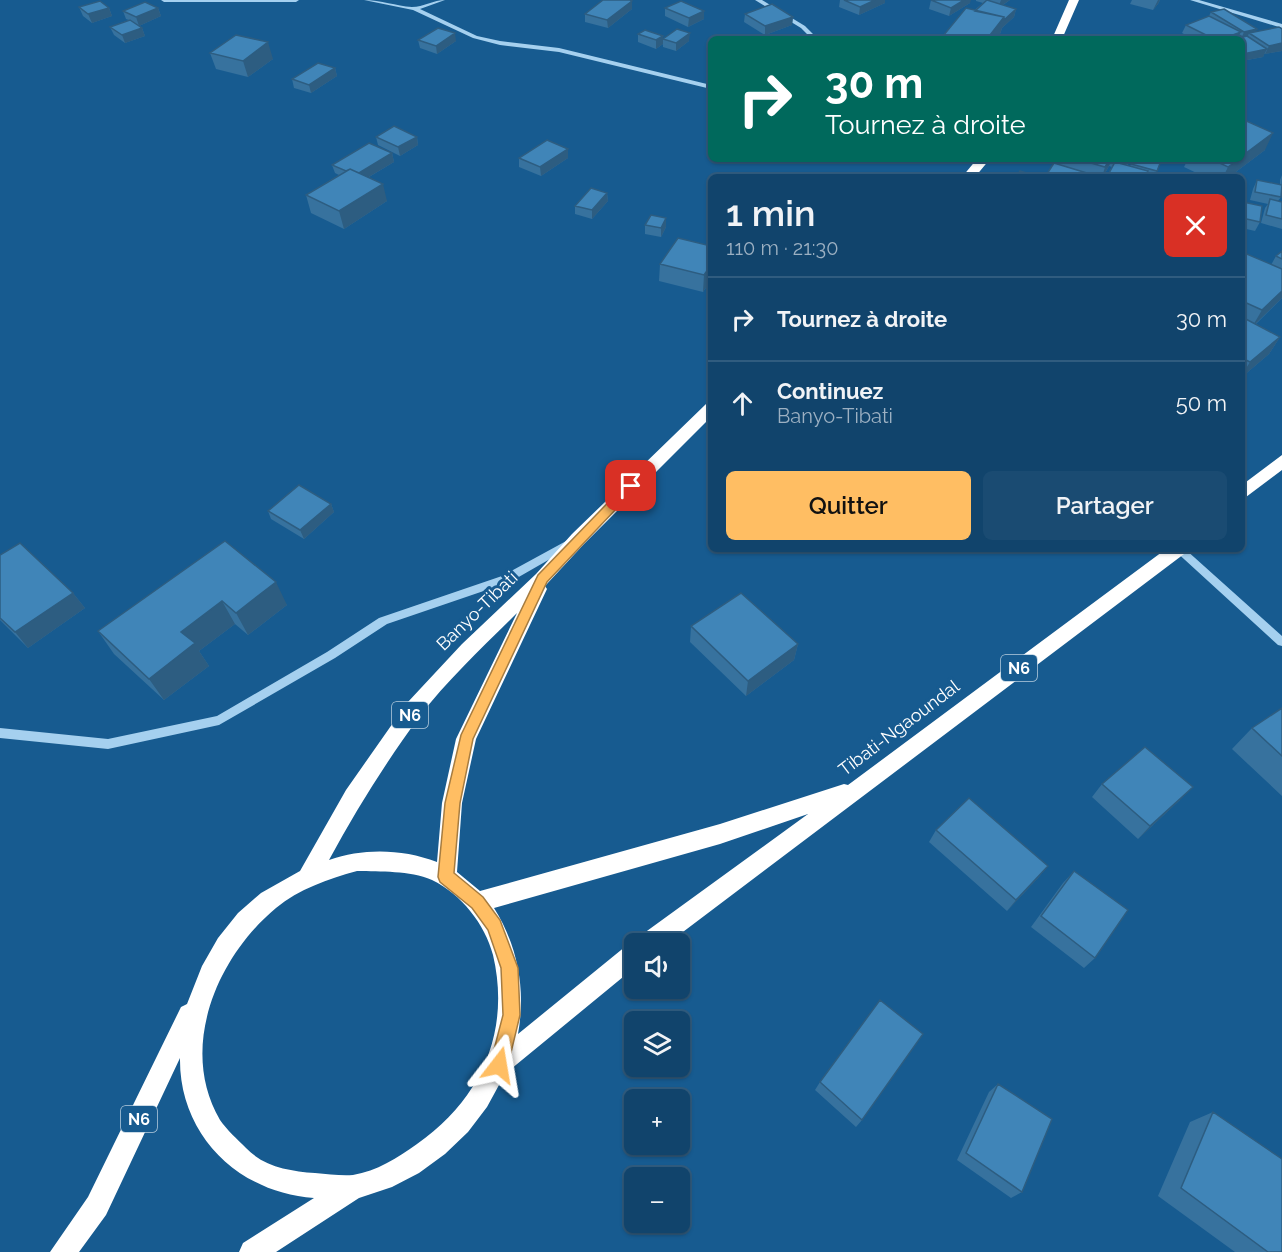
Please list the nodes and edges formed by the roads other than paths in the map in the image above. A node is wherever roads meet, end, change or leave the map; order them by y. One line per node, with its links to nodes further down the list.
1 (164, 0): 2 (street)
2 (296, 0)
3 (368, 0): 8 (street)
4 (442, 0): 8 (street)
5 (758, 0): 10 (street)
6 (1074, 0): 11 (highway)
7 (1193, 0): 9 (street)
8 (415, 9): 12 (street)
9 (1282, 26)
10 (812, 36)
11 (1058, 36)
12 (708, 86)
13 (981, 162): 14 (highway)
14 (971, 174)
15 (708, 411): 18 (highway, Banyo-Tibati / N6)
16 (1282, 460): 17 (highway)
17 (1245, 492)
18 (578, 539): 21 (highway, Banyo-Tibati / N6); 23 (street)
19 (1174, 552): 24 (highway, Tibati-Ngaoundal / N6)
20 (1181, 552): 22 (street)
21 (542, 579): 25 (highway, Banyo-Tibati / N6); 26 (highway)
22 (1282, 642)
23 (0, 733)
24 (860, 788): 27 (highway); 28 (highway, Tibati-Ngaoundal / N6)
25 (309, 875): 26 (highway, N6); 30 (highway, N6)
26 (446, 877): 27 (highway, N6)
27 (477, 902): 31 (highway, N6)
28 (663, 933)
29 (624, 962): 31 (highway, N6)
30 (205, 981): 32 (highway, N6); 33 (highway, N6)
31 (499, 1065): 32 (highway, N6)
32 (353, 1188): 34 (highway, N6)
33 (63, 1252)
34 (252, 1252)

